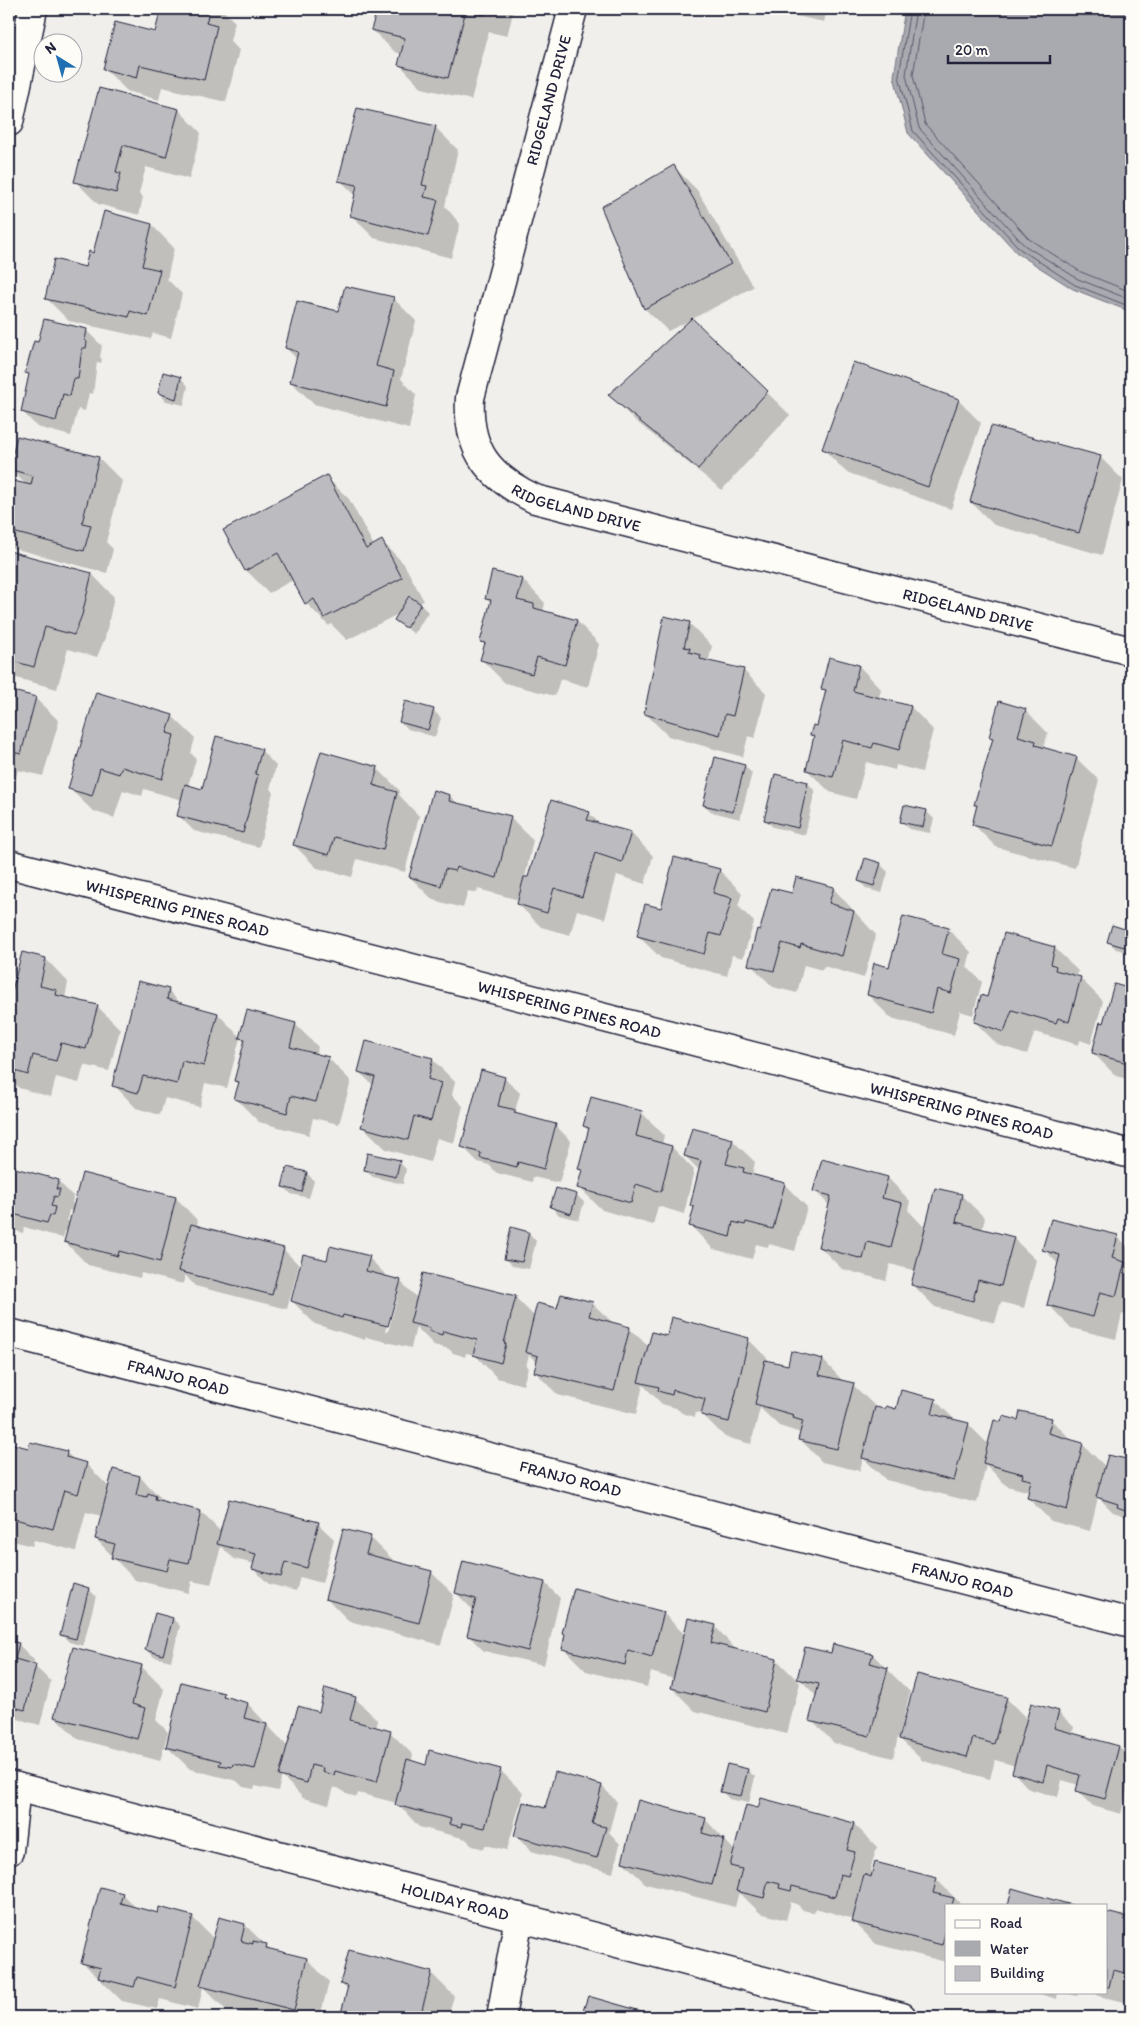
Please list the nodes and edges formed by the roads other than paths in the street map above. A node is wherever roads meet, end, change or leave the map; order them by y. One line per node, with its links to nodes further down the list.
1 (33, 9): 3 (street)
2 (572, 9): 4 (street, RIDGELAND DRIVE)
3 (9, 122)
4 (1131, 651)
5 (9, 864): 6 (street, WHISPERING PINES ROAD)
6 (1131, 1154)
7 (9, 1333): 8 (street, FRANJO ROAD)
8 (1131, 1623)
9 (12, 1786): 10 (street); 11 (street, HOLIDAY ROAD)
10 (9, 1851)
11 (519, 1917): 12 (street); 13 (street, HOLIDAY ROAD)
12 (501, 2017)
13 (902, 2017)

